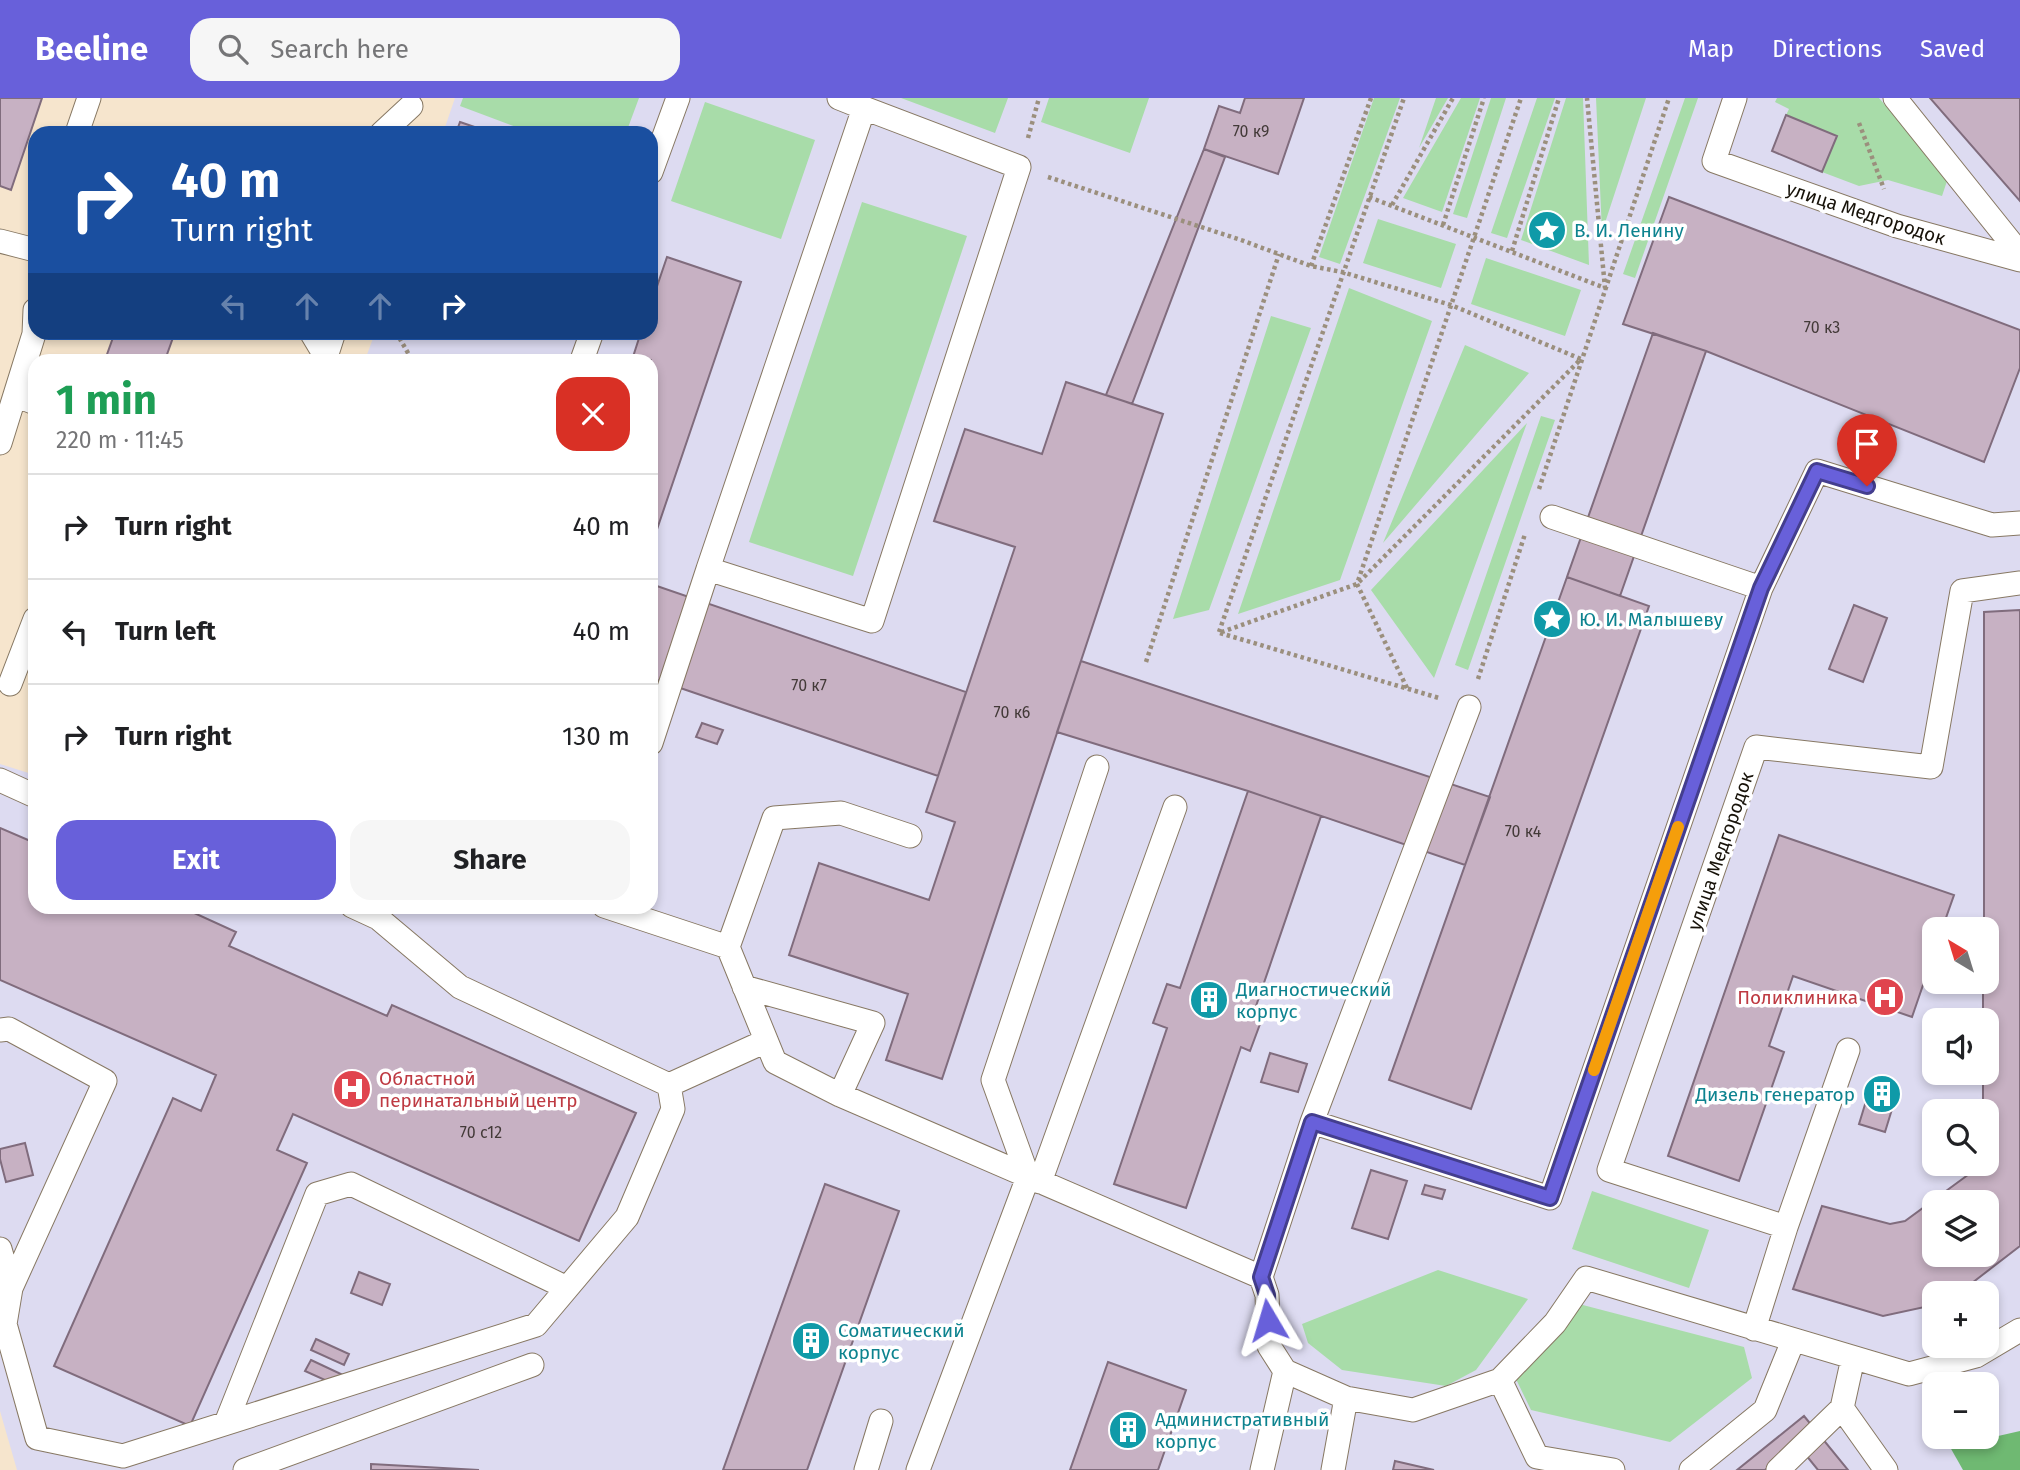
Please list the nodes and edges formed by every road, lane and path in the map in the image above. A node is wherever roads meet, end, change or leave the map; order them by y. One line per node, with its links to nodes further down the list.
1 (89, 98): 18 (lane)
2 (678, 98): 21 (lane)
3 (839, 98): 16 (lane)
4 (1040, 98): 22 (path)
5 (1371, 98): 34 (path)
6 (1404, 98): 23 (path)
7 (1453, 98): 24 (path)
8 (1484, 98): 25 (path)
9 (1521, 98): 27 (path)
10 (1559, 98): 30 (path)
11 (1587, 98): 36 (path)
12 (1669, 98): 36 (path)
13 (1735, 98): 26 (lane, улица Медгородок)
14 (1895, 98): 32 (lane)
15 (412, 102): 19 (lane); 20 (lane)
16 (864, 108): 22 (lane); 46 (lane)
17 (1859, 123): 26 (path)
18 (79, 126)
19 (389, 126)
20 (404, 126)
21 (658, 153)
22 (1019, 167): 31 (path); 46 (lane)
23 (1369, 197): 24 (path); 35 (path)
24 (1392, 205): 25 (path)
25 (1443, 225): 27 (path)
26 (1897, 226): 33 (lane, улица Медгородок)
27 (1474, 236): 30 (path); 37 (path)
28 (0, 241): 29 (lane)
29 (28, 248)
30 (1513, 251): 36 (path)
31 (1279, 254): 34 (path); 52 (path)
32 (2020, 254)
33 (2020, 260)
34 (1311, 266): 35 (path)
35 (1342, 272): 37 (path); 50 (path)
36 (1605, 288): 38 (path)
37 (1451, 305): 38 (path); 48 (path)
38 (1581, 359): 42 (path); 48 (path)
39 (28, 377): 40 (lane)
40 (25, 399): 41 (lane)
41 (2, 430)
42 (1535, 501)
43 (1552, 517): 49 (lane)
44 (2020, 523): 49 (lane)
45 (1527, 527): 55 (path)
46 (708, 569): 56 (lane)
47 (2020, 583): 73 (lane, улица Медгородок)
48 (1357, 584): 50 (path); 54 (path)
49 (1761, 588): 71 (lane)
50 (1219, 633): 54 (path)
51 (28, 637): 53 (lane)
52 (1146, 662)
53 (10, 684)
54 (1408, 689): 55 (path)
55 (1469, 707): 71 (lane)
56 (658, 722)
57 (1097, 766): 72 (lane)
58 (0, 780): 59 (lane)
59 (28, 793)
60 (1175, 807): 72 (lane)
61 (910, 836): 64 (lane)
62 (369, 914): 69 (lane)
63 (628, 914): 64 (lane)
64 (728, 947): 65 (lane)
65 (744, 987): 67 (lane); 70 (lane)
66 (0, 1030): 76 (lane)
67 (766, 1041): 69 (lane); 70 (lane)
68 (1848, 1050): 73 (lane)
69 (669, 1085): 77 (lane)
70 (840, 1095): 72 (lane)
71 (1312, 1122): 75 (lane)
72 (1034, 1179): 75 (lane); 91 (lane)
73 (1786, 1227): 78 (lane)
74 (0, 1249): 76 (lane)
75 (1261, 1277): 83 (lane)
76 (11, 1288): 88 (lane)
77 (566, 1288): 88 (lane); 88 (lane)
78 (1754, 1329): 80 (lane); 84 (lane)
79 (2020, 1330): 81 (lane)
80 (1793, 1341): 81 (lane); 95 (lane)
81 (1853, 1358): 86 (lane)
82 (532, 1365): 89 (lane)
83 (1285, 1371): 85 (lane); 92 (lane)
84 (1500, 1380): 85 (lane); 94 (lane)
85 (1346, 1398): 93 (lane)
86 (1842, 1408): 96 (lane); 97 (lane)
87 (881, 1421): 90 (lane)
88 (226, 1423)
89 (245, 1470)
90 (866, 1470)
91 (918, 1470)
92 (1262, 1470)
93 (1333, 1470)
94 (1613, 1470)
95 (1691, 1470)
96 (1777, 1470)
97 (1886, 1470)

